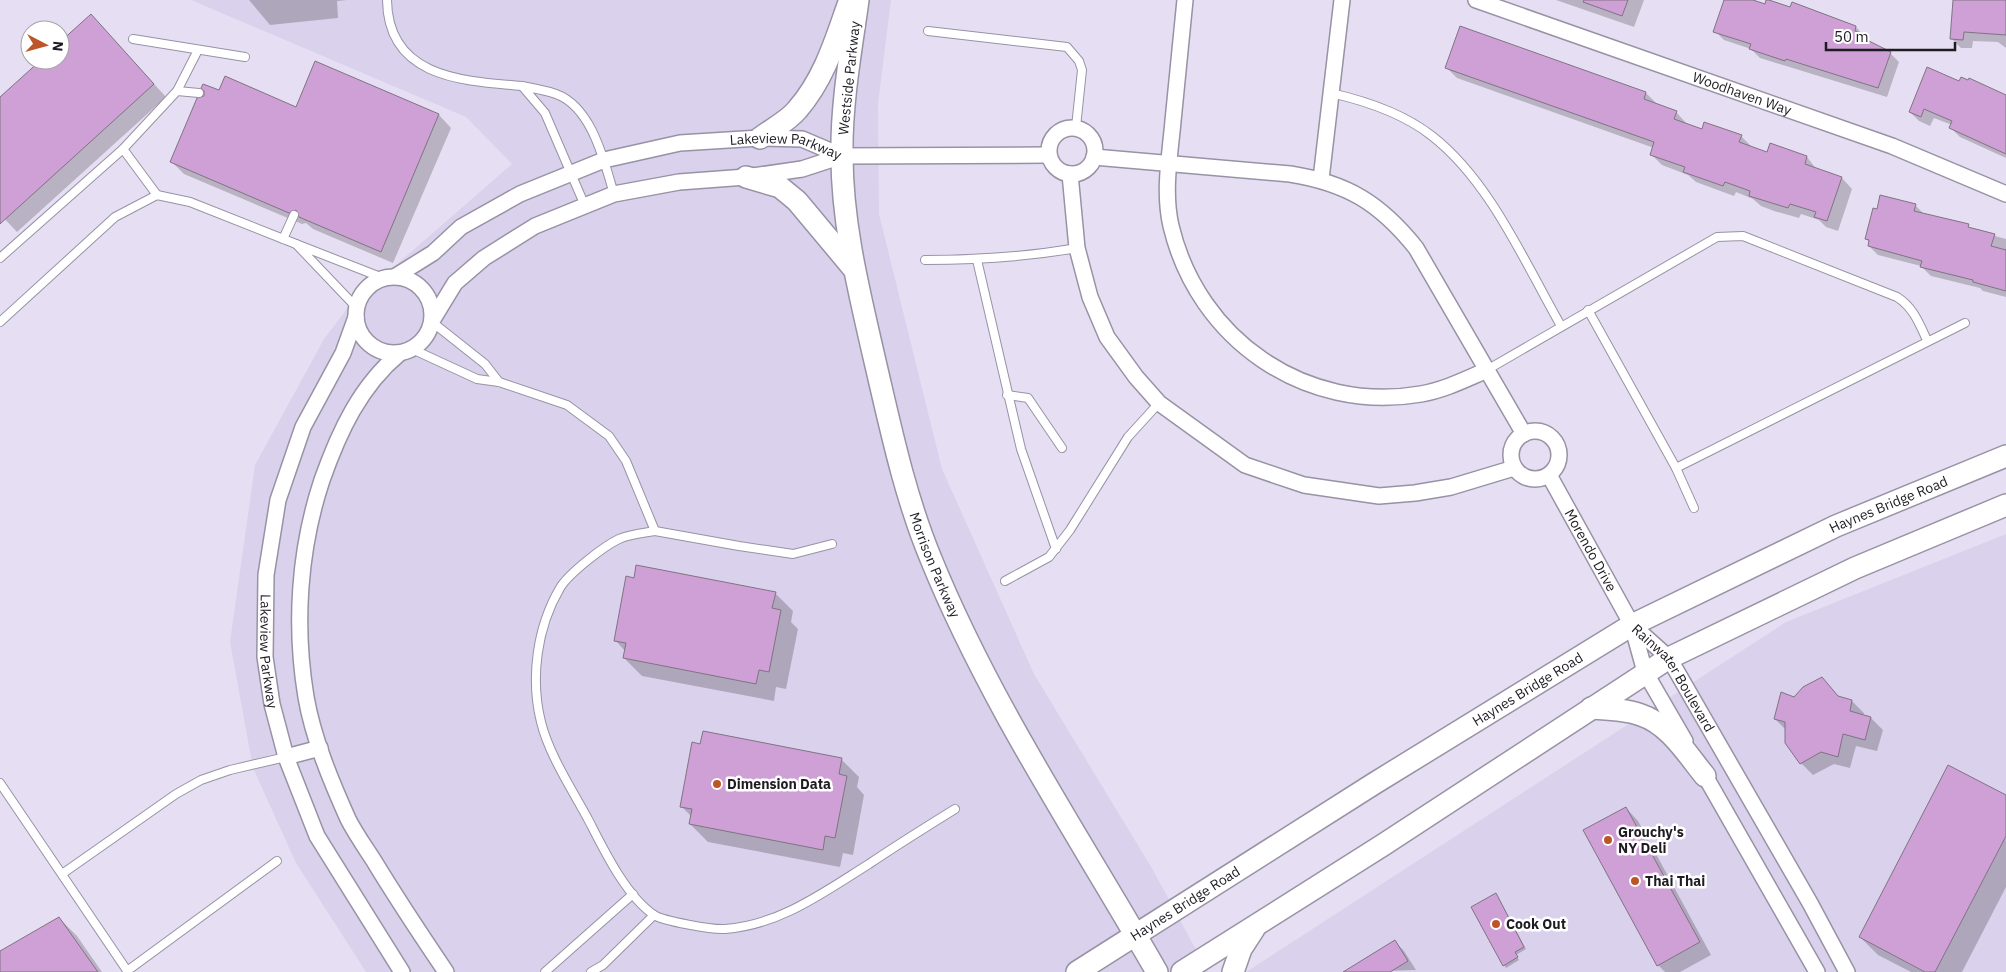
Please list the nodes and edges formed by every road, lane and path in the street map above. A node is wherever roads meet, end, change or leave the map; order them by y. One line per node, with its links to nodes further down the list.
1 (387, 0): 11 (lane)
2 (850, 0): 16 (main road)
3 (858, 0): 19 (main road, Westside Parkway)
4 (1186, 0): 22 (street)
5 (1342, 0): 14 (street)
6 (1476, 0): 28 (street, Woodhaven Way)
7 (928, 32): 15 (lane)
8 (133, 39): 9 (lane)
9 (198, 50): 10 (lane); 12 (lane)
10 (245, 58)
11 (522, 86): 21 (lane); 23 (lane)
12 (177, 91): 13 (lane); 17 (lane)
13 (199, 93)
14 (1331, 93): 26 (street); 45 (lane)
15 (1076, 127): 18 (street); 20 (street)
16 (760, 138): 19 (street, Lakeview Parkway); 21 (street, Lakeview Parkway)
17 (123, 149): 29 (lane); 35 (lane)
18 (1049, 155): 19 (street); 24 (street)
19 (842, 156): 25 (street, Lakeview Parkway); 38 (main road, Morrison Parkway)
20 (1094, 157): 22 (street); 24 (street)
21 (604, 160): 23 (street, Lakeview Parkway); 27 (lane)
22 (1169, 163): 26 (street); 48 (street)
23 (571, 173): 30 (lane); 39 (street, Lakeview Parkway)
24 (1070, 174): 34 (street)
25 (746, 177): 27 (street, Lakeview Parkway); 38 (main road)
26 (1320, 179): 48 (street)
27 (614, 194): 30 (street, Lakeview Parkway)
28 (2006, 194)
29 (157, 195): 32 (lane); 43 (lane)
30 (585, 206): 42 (street, Lakeview Parkway)
31 (294, 215): 32 (lane)
32 (283, 239): 33 (lane)
33 (296, 244): 39 (lane); 41 (lane)
34 (1077, 248): 37 (lane); 51 (street)
35 (0, 258)
36 (925, 260): 37 (lane)
37 (977, 260): 50 (lane)
38 (855, 270): 78 (main road, Morrison Parkway)
39 (389, 277): 41 (street); 42 (street)
40 (1588, 310): 45 (lane); 46 (lane); 56 (lane)
41 (356, 312): 47 (street); 69 (street, Lakeview Parkway)
42 (432, 320): 47 (street); 49 (lane)
43 (0, 322)
44 (1965, 323): 46 (lane)
45 (1561, 326): 48 (lane)
46 (1926, 340): 56 (lane)
47 (406, 351): 49 (lane); 68 (street)
48 (1485, 371): 52 (street)
49 (499, 382): 60 (lane)
50 (1008, 395): 53 (lane); 62 (lane)
51 (1159, 403): 55 (street); 62 (lane)
52 (1524, 434): 55 (street); 57 (street)
53 (1062, 448)
54 (2006, 456): 64 (main road, Haynes Bridge Road)
55 (1514, 468): 57 (street)
56 (1676, 468): 59 (lane)
57 (1550, 475): 64 (street, Morendo Drive)
58 (2006, 505): 65 (main road)
59 (1694, 508)
60 (655, 531): 61 (lane); 75 (lane)
61 (832, 544)
62 (1056, 549): 63 (lane)
63 (1005, 581)
64 (1632, 625): 65 (street, Rainwater Boulevard); 66 (street, Rainwater Boulevard); 78 (main road, Haynes Bridge Road)
65 (1669, 658): 66 (main road); 89 (street, Rainwater Boulevard)
66 (1645, 672): 67 (main road); 70 (street, Rainwater Boulevard)
67 (1591, 708): 70 (main road); 77 (main road)
68 (320, 748): 69 (street); 81 (street)
69 (286, 758): 74 (lane); 80 (street, Lakeview Parkway)
70 (1705, 776): 88 (street, Rainwater Boulevard)
71 (0, 782): 74 (lane)
72 (955, 809): 76 (lane)
73 (277, 861): 79 (lane)
74 (62, 874): 79 (lane)
75 (633, 894): 76 (lane); 82 (lane)
76 (654, 915): 83 (lane)
77 (1257, 924): 86 (main road); 87 (main road)
78 (1135, 934): 84 (main road, Haynes Bridge Road); 85 (main road)
79 (127, 972)
80 (402, 972)
81 (446, 972)
82 (545, 972)
83 (591, 972)
84 (1077, 972)
85 (1157, 972)
86 (1182, 972)
87 (1233, 972)
88 (1817, 972)
89 (1846, 972)

